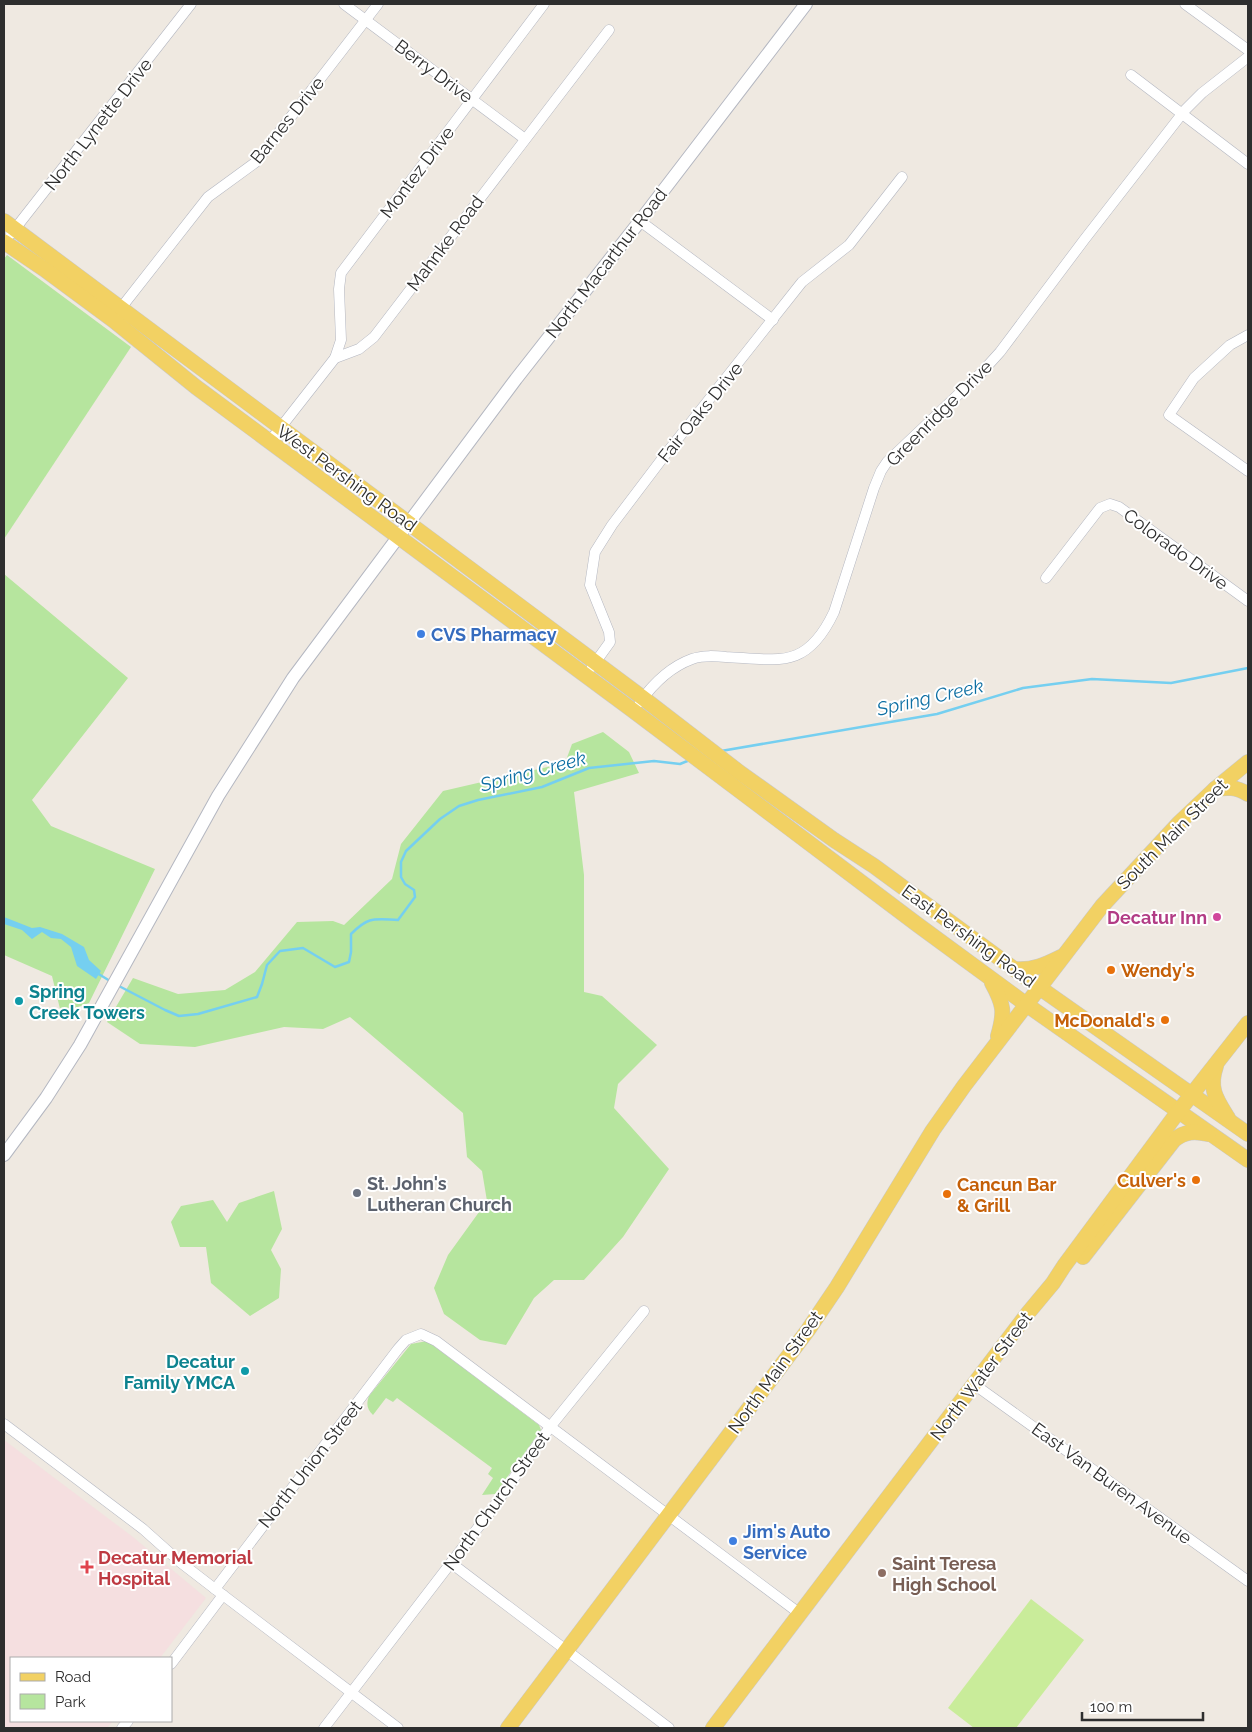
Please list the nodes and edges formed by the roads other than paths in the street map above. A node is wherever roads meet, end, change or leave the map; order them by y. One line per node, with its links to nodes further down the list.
1 (191, 4): 18 (street, North Lynette Drive)
2 (344, 4): 7 (street, Berry Drive)
3 (378, 4): 7 (street, Barnes Drive)
4 (544, 4): 12 (street, Montez Drive)
5 (806, 4): 17 (street, North Macarthur Road)
6 (1185, 4): 9 (street)
7 (366, 20): 12 (street, Berry Drive); 20 (street, Barnes Drive)
8 (609, 30): 14 (street, Mahnke Road)
9 (1248, 50)
10 (1248, 57): 13 (street, Greenridge Drive)
11 (1132, 75): 13 (street)
12 (472, 99): 14 (street, Berry Drive); 24 (street, Montez Drive)
13 (1182, 114): 15 (street); 35 (street, Greenridge Drive)
14 (524, 139): 24 (street, Mahnke Road)
15 (1248, 164)
16 (902, 177): 21 (street, Fair Oaks Drive)
17 (640, 221): 21 (street); 29 (street, North Macarthur Road)
18 (10, 225): 19 (street, North Lynette Drive); 20 (main road, West Pershing Road)
19 (4, 242): 20 (main road, West Pershing Road)
20 (117, 314): 23 (main road, West Pershing Road); 25 (main road, West Pershing Road)
21 (773, 320): 33 (street, Fair Oaks Drive)
22 (1248, 334): 28 (street)
23 (142, 345): 25 (main road); 27 (main road, West Pershing Road)
24 (335, 358): 26 (street)
25 (221, 385): 26 (main road, West Pershing Road)
26 (280, 428): 27 (street); 29 (main road, West Pershing Road)
27 (270, 442): 30 (main road, West Pershing Road)
28 (1248, 471)
29 (408, 522): 30 (street, North Macarthur Road); 33 (main road, West Pershing Road)
30 (398, 536): 34 (main road, West Pershing Road); 55 (street, North Macarthur Road)
31 (1046, 578): 32 (street, Colorado Drive)
32 (1248, 601)
33 (595, 663): 34 (street, Fair Oaks Drive); 35 (main road, West Pershing Road)
34 (586, 676): 36 (main road, West Pershing Road)
35 (643, 698): 36 (street, Greenridge Drive); 37 (main road, West Pershing Road)
36 (633, 711): 43 (main road, West Pershing Road)
37 (691, 735): 42 (main road, East Pershing Road)
38 (1248, 762): 39 (main road, South Main Street)
39 (1215, 789): 40 (main road); 41 (main road, South Main Street)
40 (1248, 794)
41 (1064, 955): 42 (main road); 44 (main road, South Main Street)
42 (1014, 969): 44 (main road, East Pershing Road)
43 (989, 977): 45 (main road, West Pershing Road); 48 (main road)
44 (1040, 988): 45 (main road, South Main Street); 47 (main road, East Pershing Road)
45 (1027, 1005): 47 (main road); 48 (main road, North Main Street); 51 (main road, West Pershing Road)
46 (1248, 1023): 49 (main road, North Water Street)
47 (1098, 1028): 50 (main road, East Pershing Road)
48 (996, 1044): 62 (main road, North Main Street)
49 (1217, 1063): 50 (main road, North Water Street); 52 (main road)
50 (1192, 1096): 51 (main road, North Water Street); 52 (main road, East Pershing Road)
51 (1178, 1112): 54 (main road, West Pershing Road); 57 (main road, North Water Street)
52 (1232, 1124): 53 (main road, East Pershing Road)
53 (1248, 1134)
54 (1211, 1135): 56 (main road, West Pershing Road); 57 (main road)
55 (4, 1155)
56 (1248, 1160)
57 (1053, 1284): 59 (main road, North Water Street)
58 (644, 1311): 61 (street, North Church Street)
59 (975, 1385): 64 (street, East Van Buren Avenue); 66 (main road, North Water Street)
60 (4, 1424): 65 (street)
61 (550, 1427): 62 (street); 63 (street, North Church Street); 65 (street, North Union Street)
62 (668, 1515): 66 (street); 67 (main road, North Main Street)
63 (451, 1562): 67 (street); 69 (street, North Church Street)
64 (1248, 1581)
65 (219, 1592): 68 (street, North Union Street); 69 (street)
66 (799, 1613): 74 (main road, North Water Street)
67 (565, 1650): 72 (main road, North Main Street); 73 (street)
68 (172, 1662)
69 (351, 1693): 70 (street, North Church Street); 71 (street)
70 (324, 1728)
71 (398, 1728)
72 (508, 1728)
73 (669, 1728)
74 (713, 1728)

